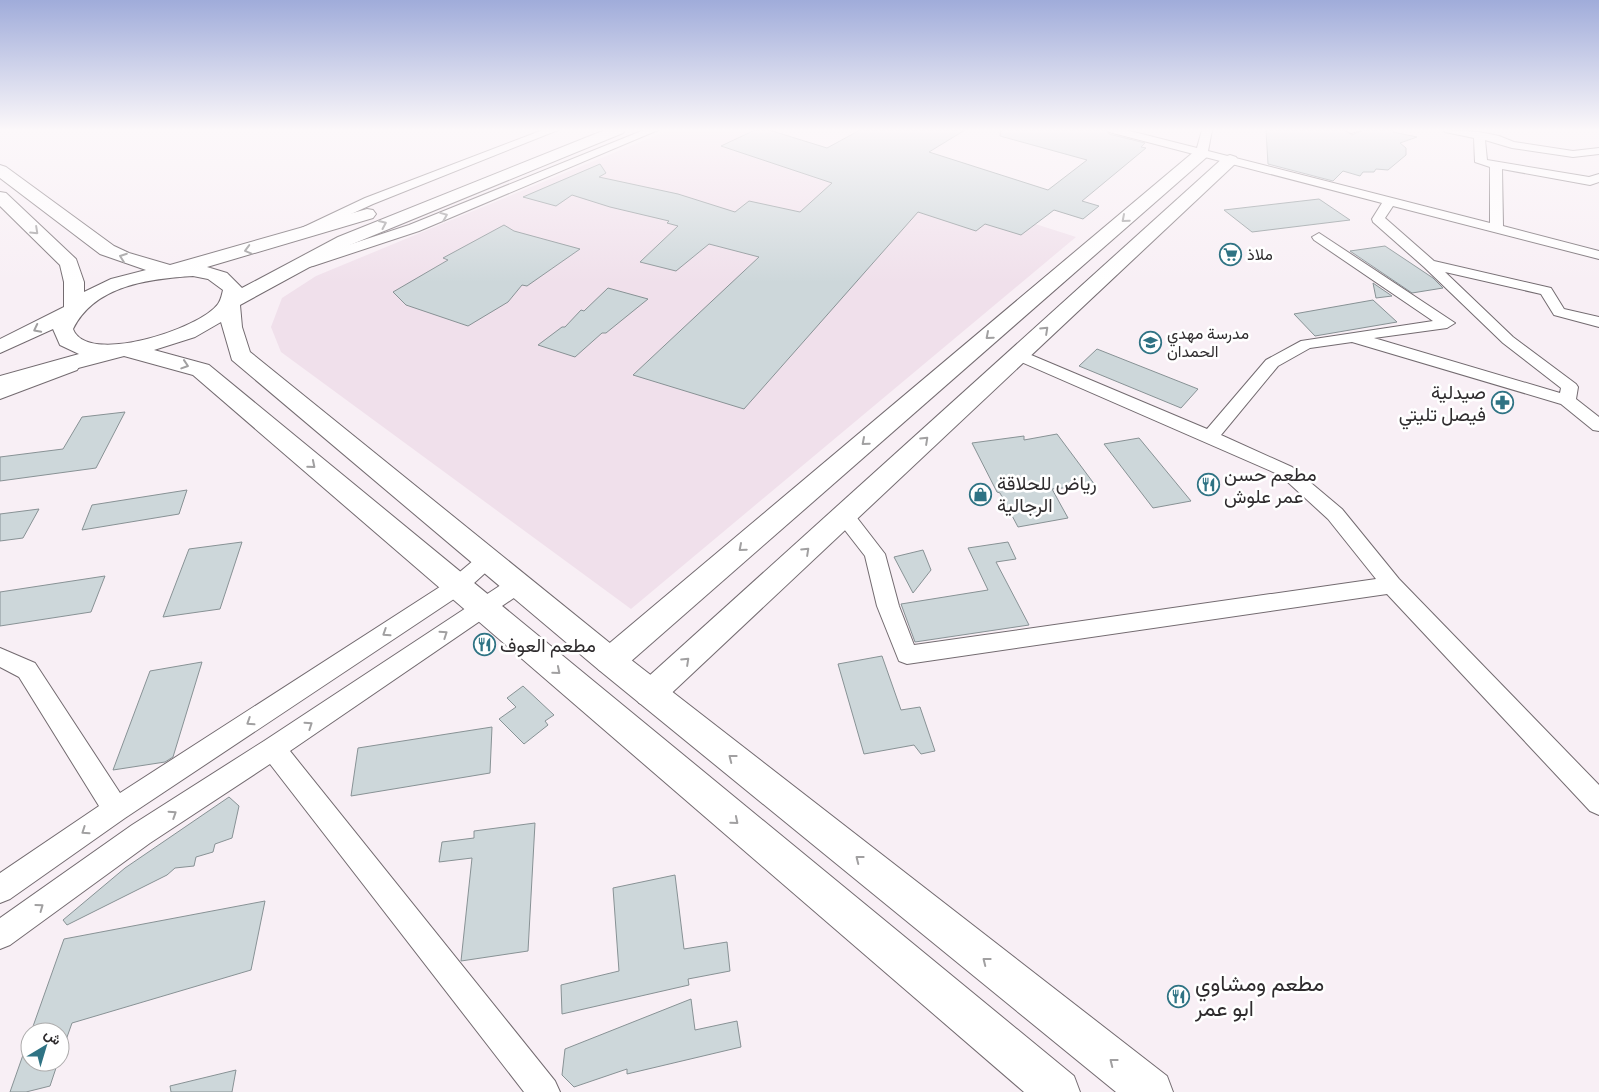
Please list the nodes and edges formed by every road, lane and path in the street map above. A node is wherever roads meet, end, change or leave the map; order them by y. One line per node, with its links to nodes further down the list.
1 (15, 181): 18 (main road, one-way to 1)
2 (421, 181): 14 (street)
3 (455, 181): 14 (main road)
4 (490, 181): 17 (main road, one-way to 4)
5 (529, 181): 17 (street, one-way to 5)
6 (1169, 181): 38 (main road, one-way to 38)
7 (1207, 181): 25 (main road, one-way to 7)
8 (1312, 181): 11 (street)
9 (1496, 181): 12 (street)
10 (0, 198): 20 (main road, one-way to 20)
11 (1390, 201): 12 (street); 16 (street)
12 (1497, 229): 15 (street)
13 (1319, 237): 22 (street)
14 (273, 243): 18 (main road, one-way to 18)
15 (1599, 255)
16 (1429, 264): 21 (street); 28 (street)
17 (299, 266): 19 (main road)
18 (170, 271): 19 (main road); 20 (main road)
19 (230, 302): 24 (main road); 32 (main road)
20 (74, 310): 23 (main road, one-way to 23); 24 (main road)
21 (1599, 322)
22 (1351, 337): 28 (street); 30 (street)
23 (0, 348)
24 (121, 350): 26 (main road); 27 (street); 35 (main road, one-way to 35)
25 (1018, 355): 30 (street); 31 (main road, one-way to 25)
26 (0, 384)
27 (0, 394)
28 (1567, 400): 29 (street)
29 (1599, 426)
30 (1210, 437): 34 (street)
31 (844, 515): 34 (street); 39 (main road, one-way to 31)
32 (487, 560): 33 (main road); 35 (street)
33 (517, 585): 36 (street); 38 (main road)
34 (1392, 585): 41 (street)
35 (456, 588): 36 (main road); 42 (street, one-way to 42)
36 (482, 609): 40 (street, one-way to 36); 46 (main road, one-way to 46)
37 (0, 657): 42 (street)
38 (610, 661): 39 (main road)
39 (650, 694): 47 (main road, one-way to 39)
40 (273, 749): 44 (street, one-way to 40); 45 (street)
41 (1599, 803)
42 (116, 810): 43 (street, one-way to 43)
43 (0, 889)
44 (0, 935)
45 (544, 1092)
46 (1058, 1092)
47 (1152, 1092)

